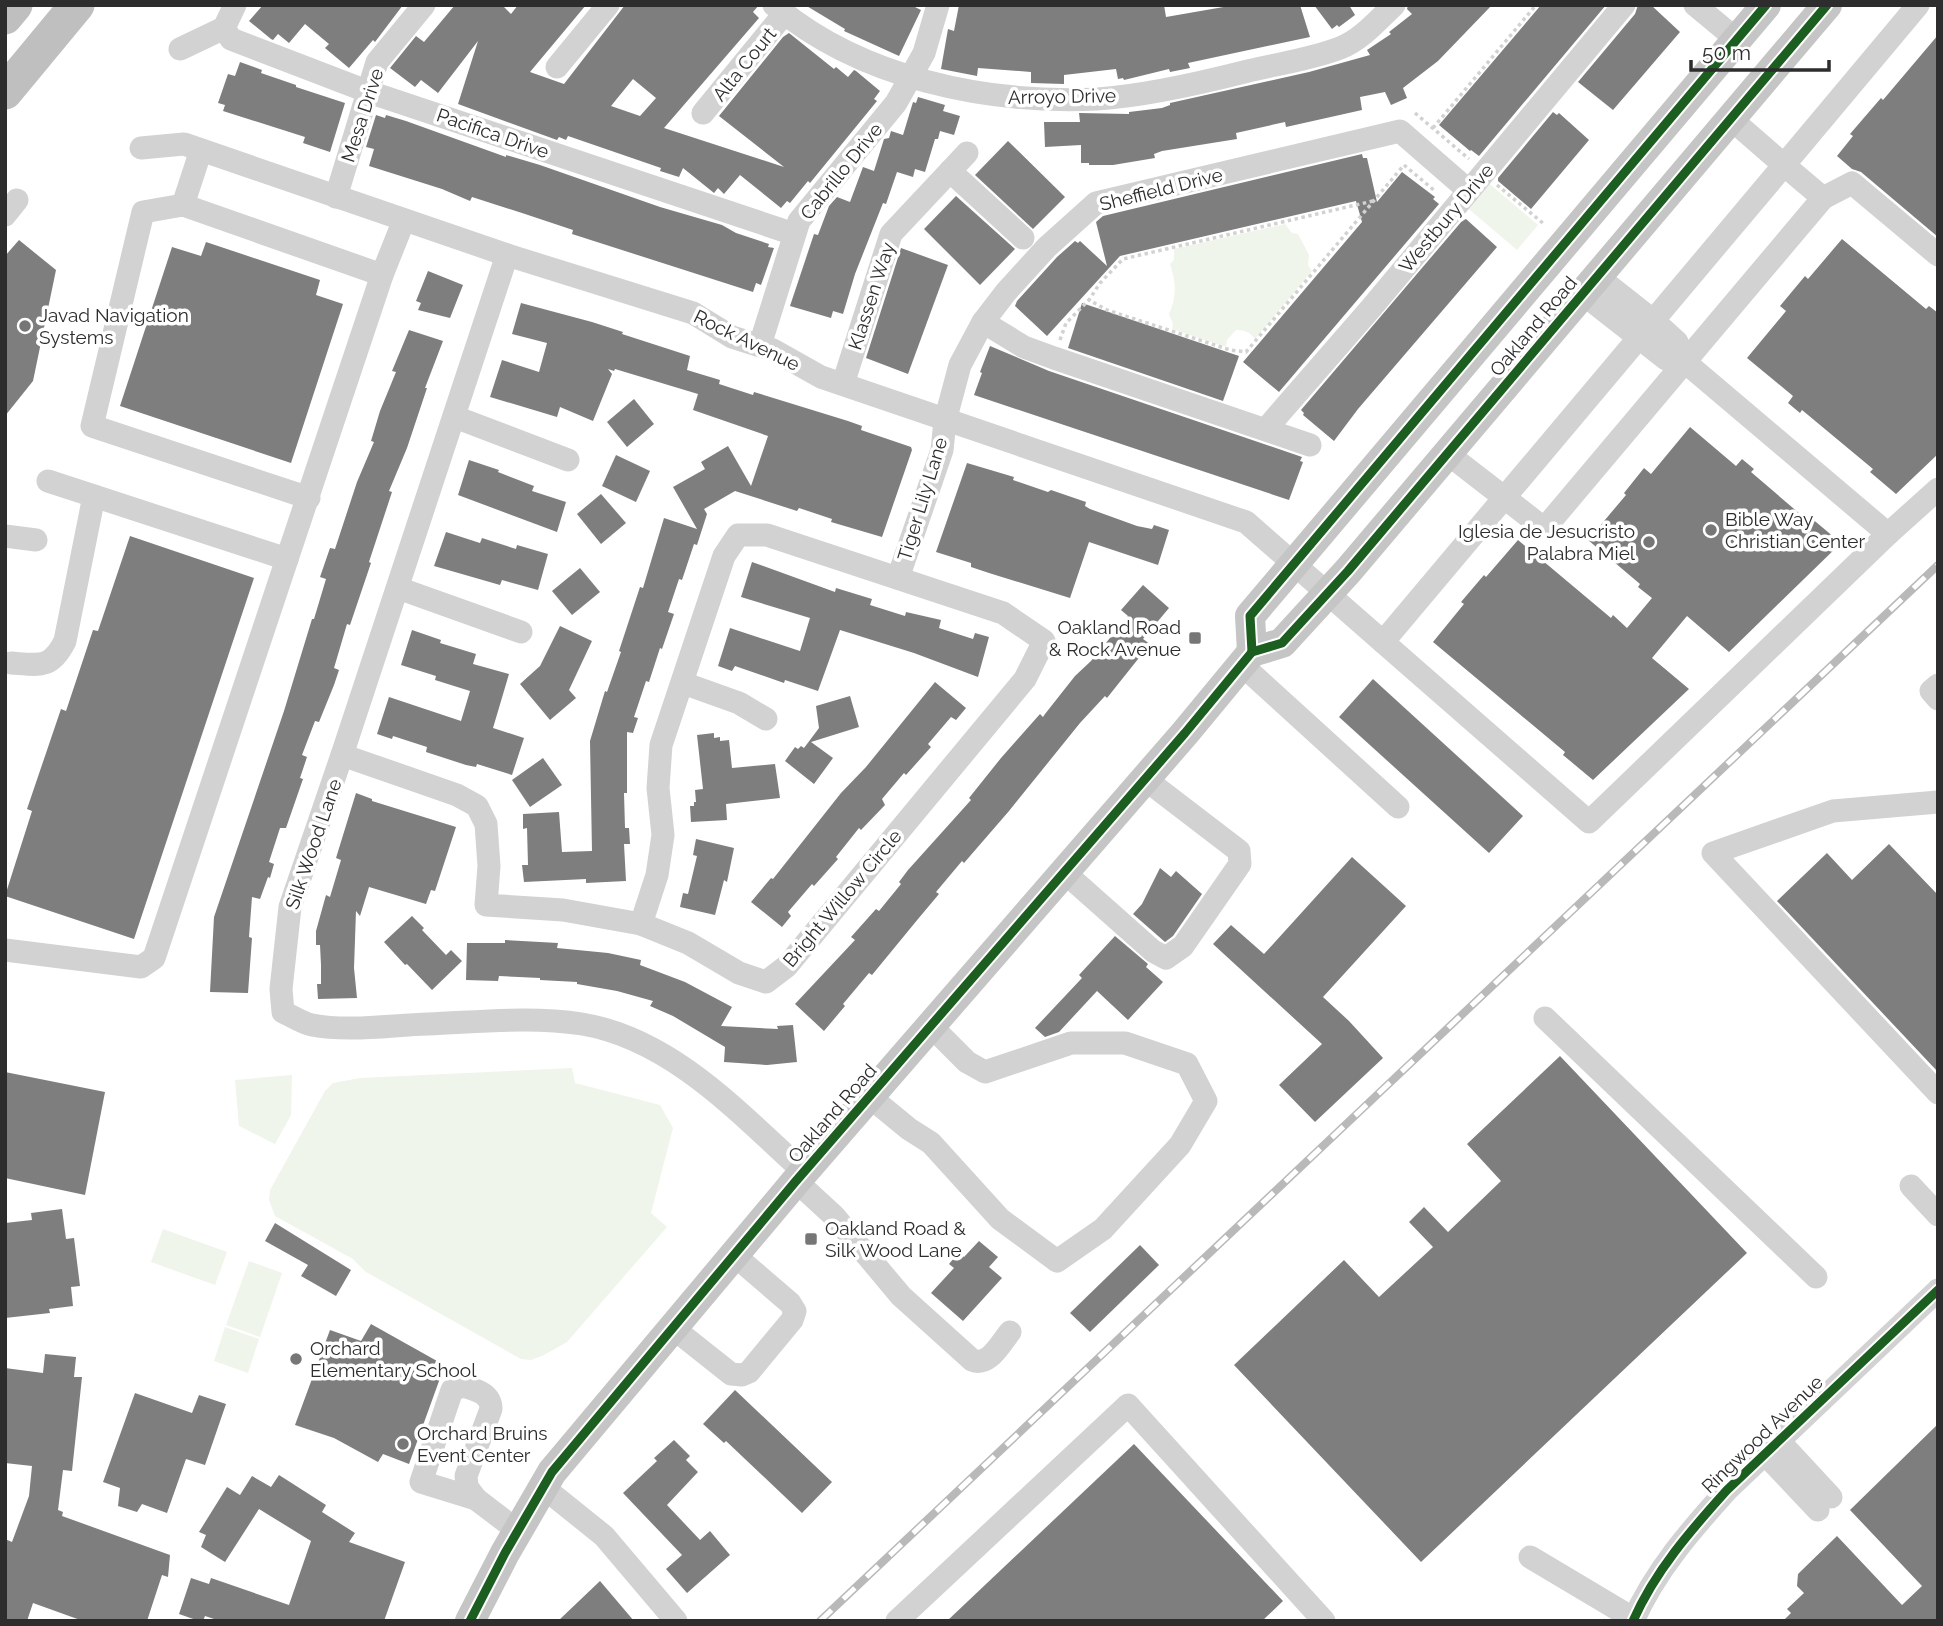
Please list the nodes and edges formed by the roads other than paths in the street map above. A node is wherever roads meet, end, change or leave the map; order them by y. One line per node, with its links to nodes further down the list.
1 (15, 5): 14 (highway)
2 (77, 5): 20 (highway)
3 (235, 5): 15 (street)
4 (424, 5): 21 (street, Mesa Drive)
5 (608, 5): 18 (street)
6 (938, 5): 19 (street, Cabrillo Drive)
7 (1394, 5): 19 (street, Arroyo Drive)
8 (1624, 5): 31 (street, Westbury Drive)
9 (1695, 5): 16 (street)
10 (1766, 5): 16 (main road, Oakland Road)
11 (1827, 5): 23 (main road, Oakland Road)
12 (1918, 5): 27 (street)
13 (779, 10): 19 (street, Arroyo Drive); 22 (street, Alta Court)
14 (5, 17)
15 (224, 28): 17 (street); 21 (street, Pacifica Drive)
16 (1736, 39): 60 (main road, Oakland Road)
17 (180, 48)
18 (557, 67)
19 (911, 78): 34 (street, Cabrillo Drive)
20 (5, 92)
21 (369, 92): 29 (street, Mesa Drive); 34 (street, Pacifica Drive)
22 (703, 113)
23 (1731, 119): 27 (street); 39 (main road, Oakland Road)
24 (141, 148): 25 (street, Rock Avenue)
25 (201, 150): 29 (street, Rock Avenue); 32 (street)
26 (967, 153): 28 (street, Klassen Way)
27 (1784, 165): 30 (street); 41 (street)
28 (950, 172): 35 (street); 44 (street, Klassen Way)
29 (336, 197): 33 (street, Rock Avenue)
30 (1822, 198): 37 (street); 43 (street)
31 (1462, 199): 40 (street, Sheffield Drive); 47 (street, Westbury Drive)
32 (183, 205): 38 (street); 54 (street)
33 (404, 220): 36 (street, Rock Avenue); 38 (street)
34 (794, 234): 42 (street, Cabrillo Drive)
35 (1023, 238)
36 (507, 255): 42 (street, Rock Avenue); 45 (street, Silk Wood Lane)
37 (1938, 255)
38 (382, 275): 54 (street)
39 (1590, 285): 41 (street); 49 (main road, Oakland Road)
40 (983, 322): 46 (street, Sheffield Drive); 47 (street)
41 (1648, 330): 43 (street); 55 (street)
42 (760, 345): 44 (street, Rock Avenue)
43 (1685, 362): 55 (street); 56 (street)
44 (843, 384): 46 (street, Rock Avenue)
45 (455, 417): 50 (street); 62 (street, Silk Wood Lane)
46 (945, 421): 60 (street, Rock Avenue); 61 (street, Tiger Lily Lane)
47 (1266, 429): 48 (street)
48 (1310, 445)
49 (1448, 454): 55 (street); 63 (main road, Oakland Road)
50 (568, 460)
51 (48, 481): 53 (street)
52 (1938, 489): 56 (street)
53 (94, 496): 59 (street); 67 (street)
54 (310, 498): 59 (street)
55 (1504, 499): 65 (street)
56 (1888, 534): 65 (street, Rock Avenue)
57 (5, 536): 58 (street)
58 (36, 540)
59 (288, 559): 78 (street)
60 (1295, 564): 63 (street, Rock Avenue); 66 (main road, Oakland Road)
61 (898, 578): 68 (street, Bright Willow Circle); 77 (street, Bright Willow Circle)
62 (398, 588): 64 (street); 72 (street, Silk Wood Lane)
63 (1328, 592): 65 (street, Rock Avenue); 66 (main road, Oakland Road)
64 (521, 632)
65 (1383, 642)
66 (1247, 658): 73 (main road, Oakland Road); 75 (street)
67 (12, 663)
68 (683, 683): 71 (street); 77 (street, Bright Willow Circle)
69 (1938, 685): 70 (street)
70 (1938, 699)
71 (766, 719)
72 (342, 755): 77 (street); 83 (street, Silk Wood Lane)
73 (1145, 779): 76 (main road, Oakland Road); 76 (street)
74 (1938, 802): 81 (street)
75 (1398, 807)
76 (1064, 872): 80 (main road, Oakland Road)
77 (641, 924)
78 (5, 950)
79 (1545, 1017): 87 (street)
80 (931, 1026): 82 (main road, Oakland Road); 82 (street)
81 (1938, 1093)
82 (870, 1097): 83 (main road, Oakland Road)
83 (800, 1177): 86 (main road, Oakland Road); 90 (street)
84 (1911, 1186): 85 (street)
85 (1938, 1215)
86 (734, 1255): 89 (main road, Oakland Road); 89 (street)
87 (1816, 1277)
88 (1938, 1290): 91 (street, Ringwood Avenue)
89 (673, 1328): 92 (main road, Oakland Road)
90 (1010, 1332)
91 (1772, 1448): 94 (street); 98 (street, Ringwood Avenue)
92 (543, 1487): 95 (main road, Oakland Road); 100 (street)
93 (476, 1499): 93 (street); 95 (street)
94 (1825, 1504)
95 (518, 1531): 99 (main road, Oakland Road)
96 (1530, 1557): 98 (street)
97 (1316, 1618): 101 (street)
98 (1633, 1620)
99 (470, 1621)
100 (676, 1621)
101 (897, 1621)

